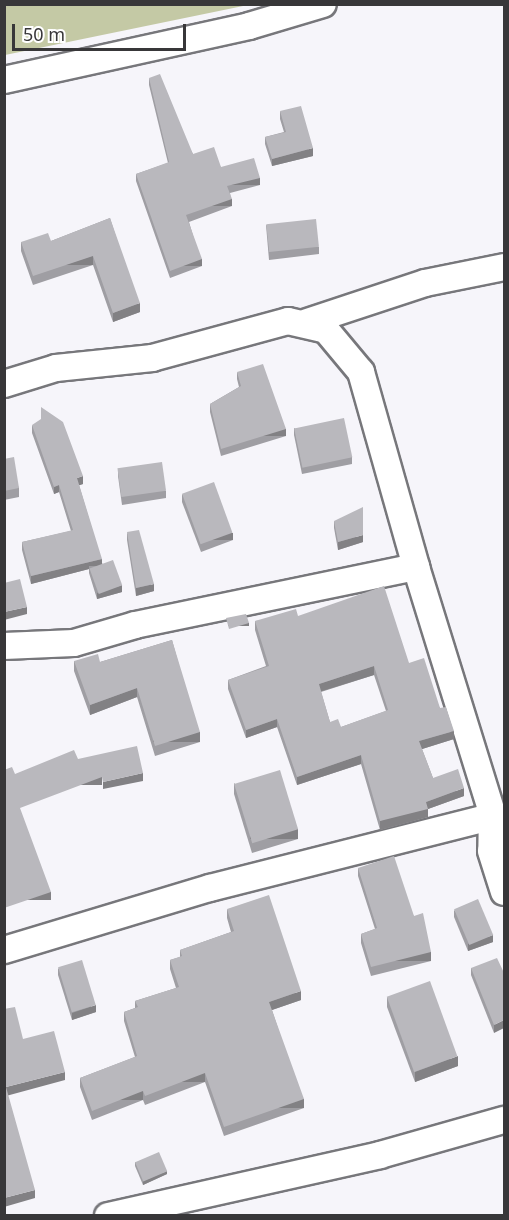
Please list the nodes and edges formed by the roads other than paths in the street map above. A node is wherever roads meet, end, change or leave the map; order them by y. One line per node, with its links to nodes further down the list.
1 (323, 4): 2 (street)
2 (4, 80)
3 (504, 267): 4 (street)
4 (307, 322): 5 (street); 6 (street)
5 (4, 384)
6 (416, 567): 7 (street); 8 (street)
7 (4, 646)
8 (490, 817): 9 (street); 10 (street)
9 (504, 892)
10 (4, 950)
11 (504, 1120): 12 (street)
12 (108, 1215)

